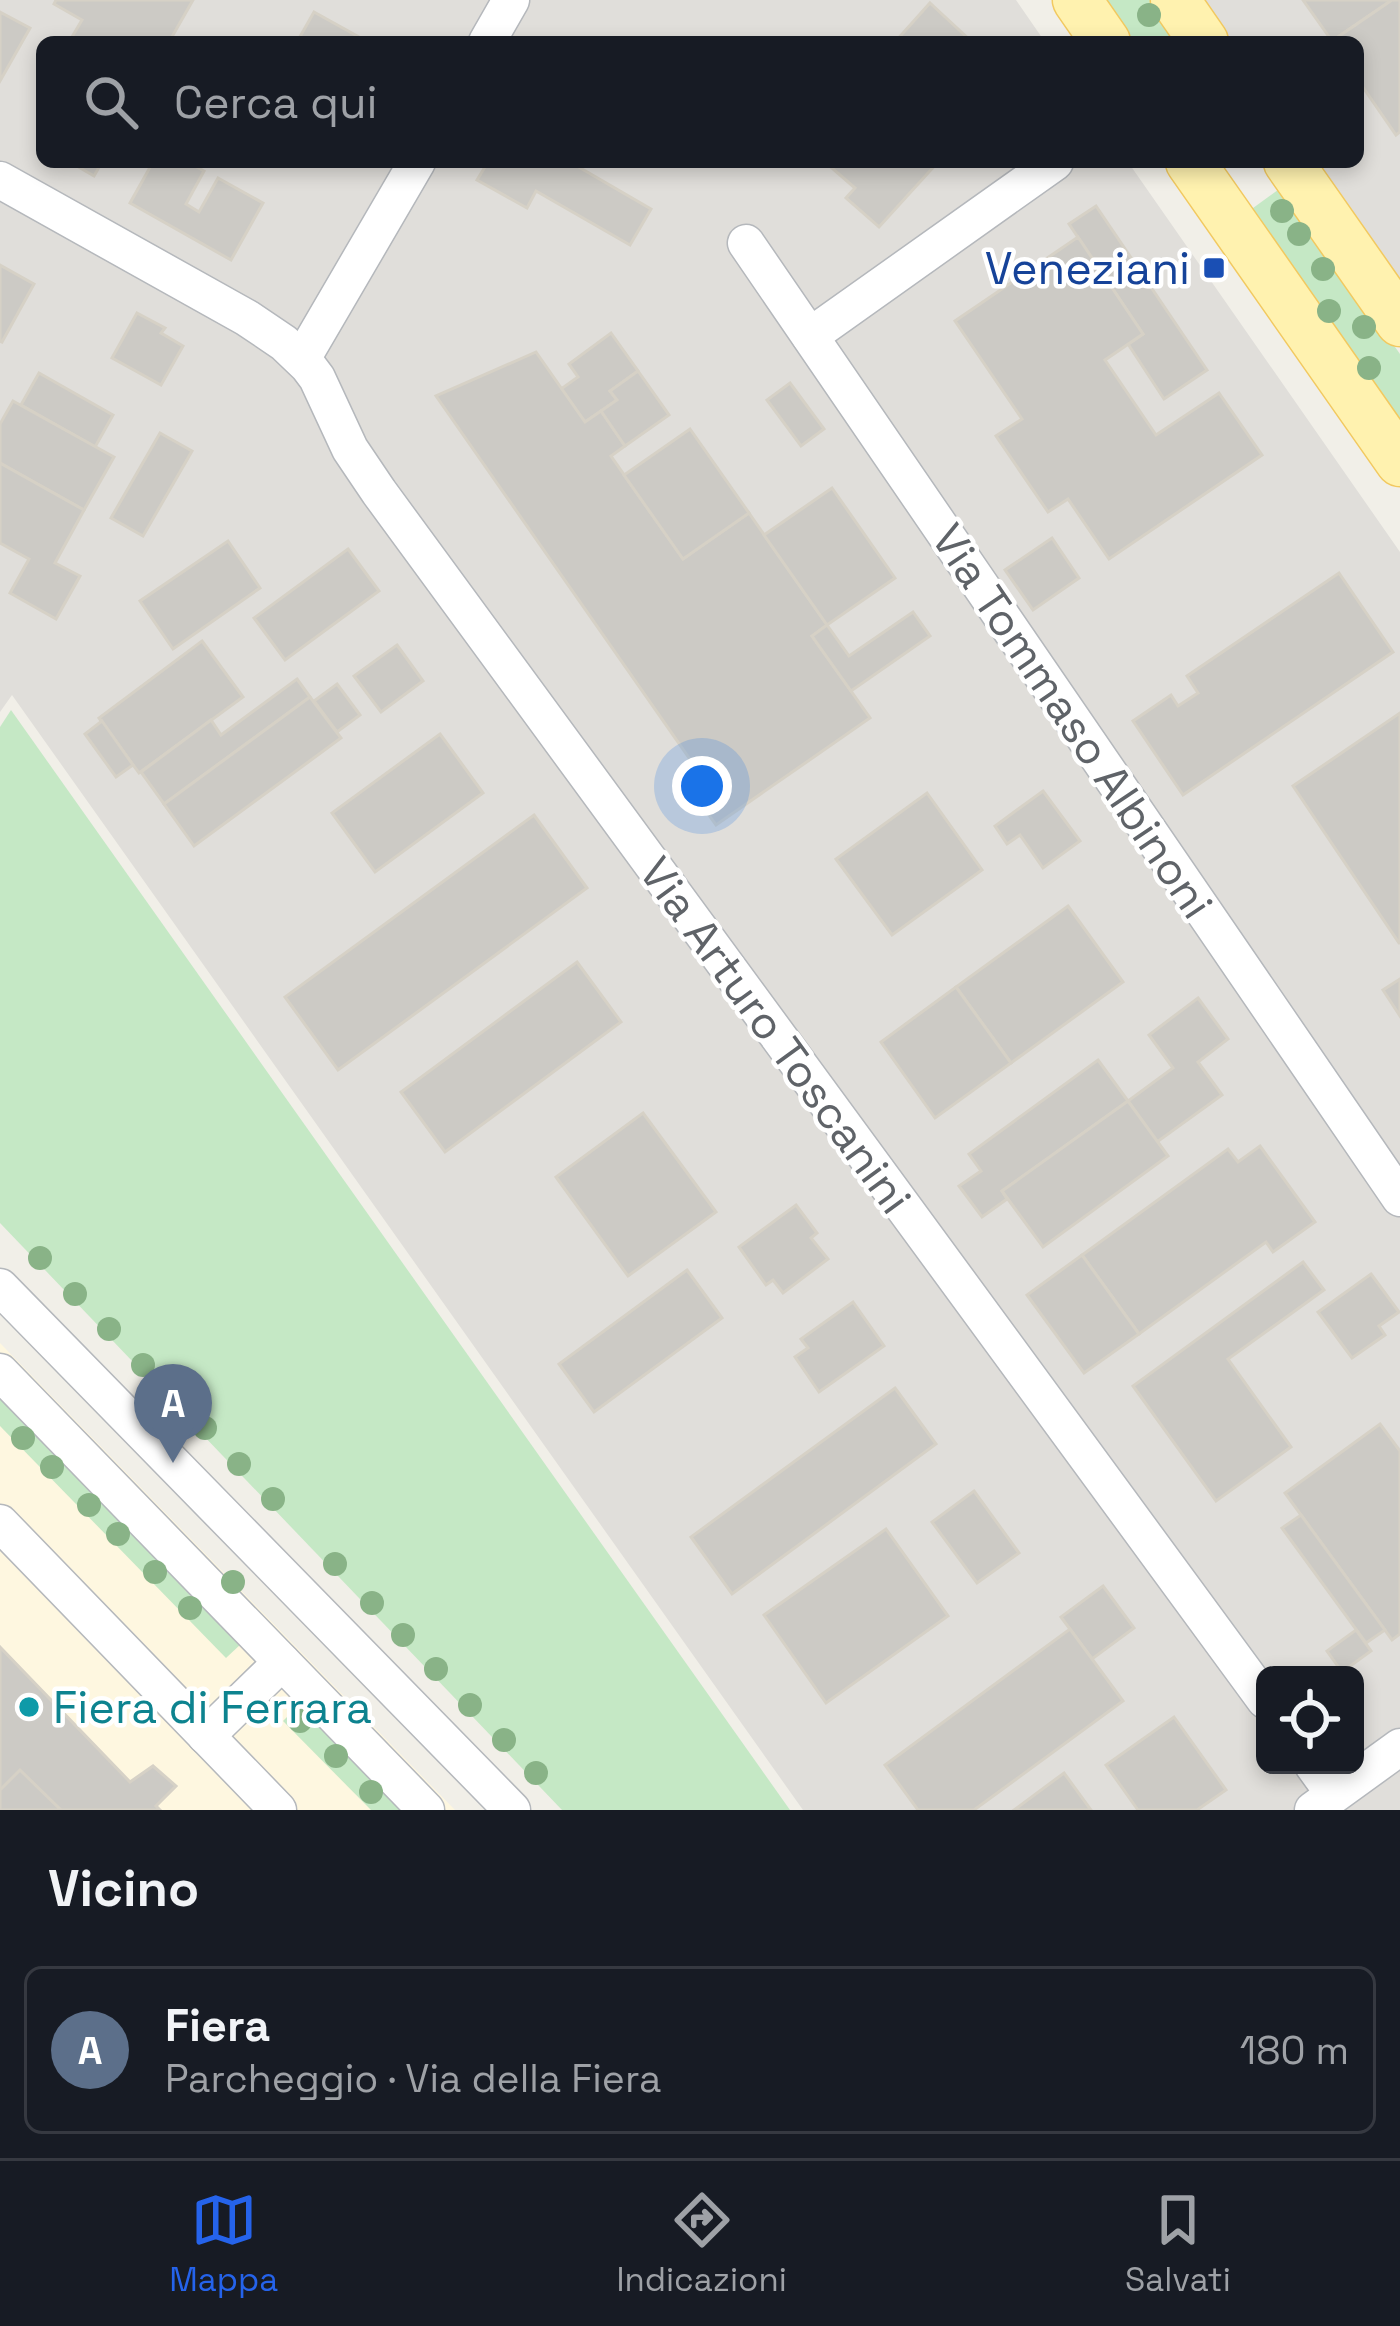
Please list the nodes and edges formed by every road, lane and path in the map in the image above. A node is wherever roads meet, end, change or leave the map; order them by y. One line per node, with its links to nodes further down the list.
1 (511, 0): 4 (street)
2 (1076, 0): 5 (main road)
3 (1174, 0): 6 (main road)
4 (490, 36)
5 (1102, 36)
6 (1200, 36)
7 (413, 168): 17 (street)
8 (1047, 168): 16 (street)
9 (1194, 168): 13 (main road)
10 (1278, 168): 13 (main road)
11 (1292, 168): 15 (main road)
12 (0, 180): 17 (street, Via Arturo Toscanini)
13 (1220, 204): 18 (main road)
14 (746, 243): 16 (street, Via Tommaso Albinoni)
15 (1400, 322)
16 (810, 336): 19 (street, Via Tommaso Albinoni)
17 (302, 359): 24 (street, Via Arturo Toscanini)
18 (1400, 462)
19 (1400, 1198)
20 (0, 1288): 30 (street)
21 (0, 1372): 23 (street)
22 (0, 1523): 25 (street)
23 (282, 1662): 25 (street); 29 (street)
24 (1256, 1688)
25 (206, 1736): 28 (street)
26 (1400, 1748): 27 (street)
27 (1320, 1790)
28 (278, 1810)
29 (426, 1810)
30 (512, 1810)

